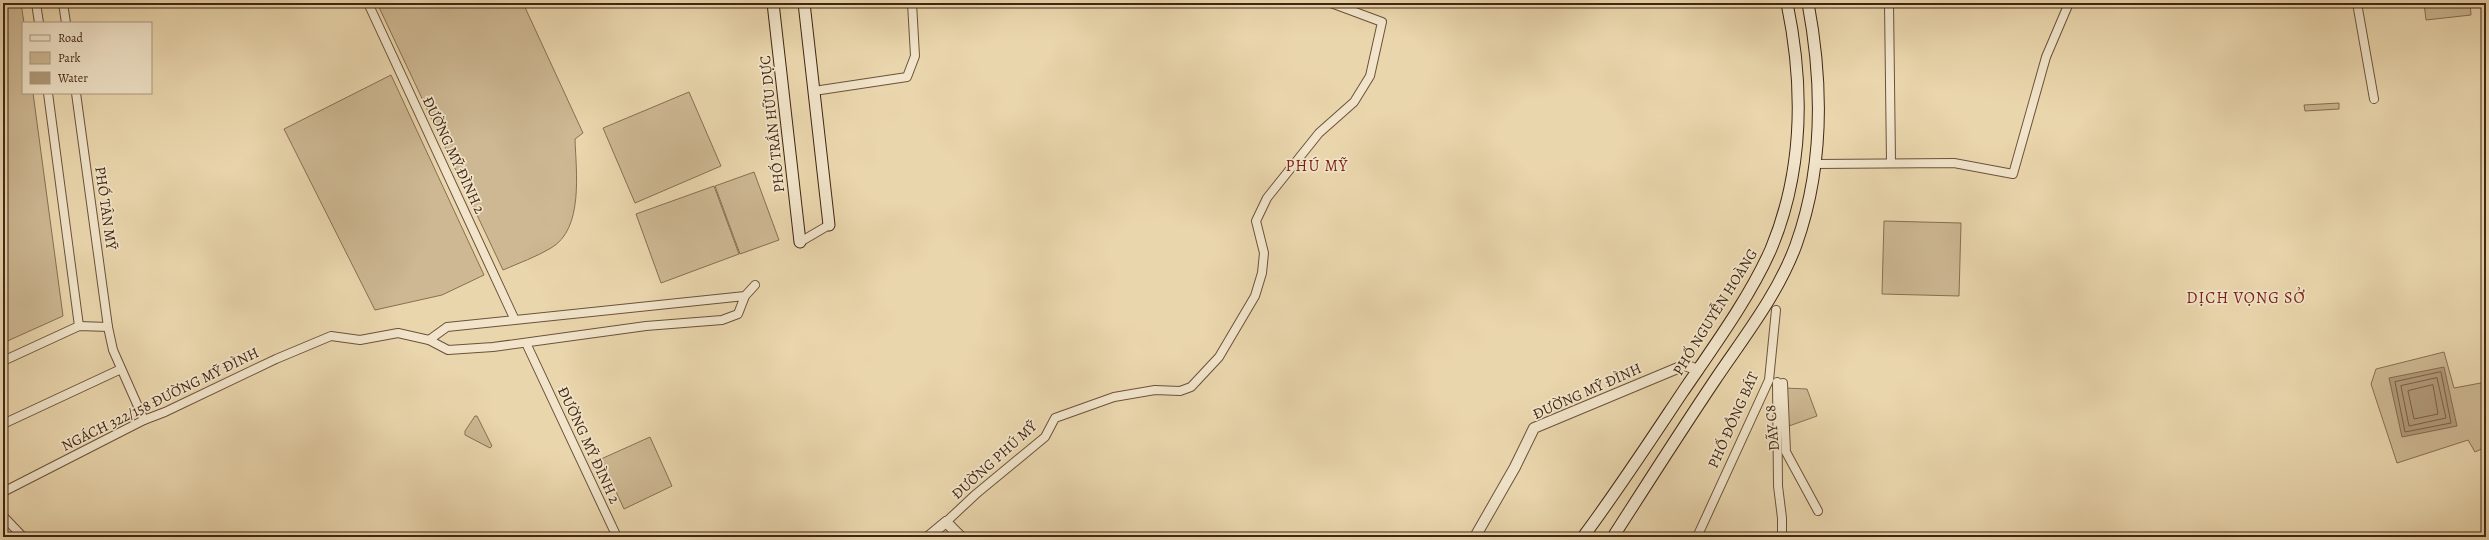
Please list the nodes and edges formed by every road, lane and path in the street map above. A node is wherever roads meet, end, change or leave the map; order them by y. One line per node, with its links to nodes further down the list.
1 (36, 3): 13 (street)
2 (63, 3): 14 (street)
3 (368, 3): 26 (street, ĐƯỜNG MỸ ĐÌNH 2)
4 (773, 3): 22 (main road, PHỐ TRẦN HỮU DỰC)
5 (804, 3): 15 (main road)
6 (912, 3): 15 (street)
7 (1331, 3): 39 (street, ĐƯỜNG PHÚ MỸ)
8 (1787, 3): 33 (main road, PHỐ NGUYỄN HOÀNG)
9 (1808, 3): 20 (main road)
10 (1889, 3): 19 (street)
11 (2069, 3): 19 (street)
12 (2357, 3): 18 (street)
13 (39, 22)
14 (66, 22)
15 (814, 91): 21 (main road)
16 (48, 94): 27 (street)
17 (76, 94): 28 (street, PHỐ TÂN MỸ)
18 (2374, 99)
19 (1891, 162): 20 (street)
20 (1815, 164): 46 (main road)
21 (829, 225): 22 (street)
22 (800, 242)
23 (755, 285): 24 (street)
24 (745, 296): 26 (street); 30 (street)
25 (1776, 310): 47 (street, PHỐ ĐỒNG BÁT)
26 (514, 318): 29 (street)
27 (79, 326): 28 (street); 31 (street)
28 (108, 327): 32 (street, PHỐ TÂN MỸ)
29 (429, 340): 30 (street); 34 (street, NGÁCH 322/158 ĐƯỜNG MỸ ĐÌNH)
30 (526, 343): 41 (street, ĐƯỜNG MỸ ĐÌNH 2)
31 (3, 361)
32 (121, 369): 34 (street, PHỐ TÂN MỸ); 35 (street)
33 (1698, 370): 44 (street, ĐƯỜNG MỸ ĐÌNH); 45 (main road, PHỐ NGUYỄN HOÀNG)
34 (144, 420): 36 (street, NGÁCH 322/158 ĐƯỜNG MỸ ĐÌNH)
35 (3, 424)
36 (3, 492)
37 (1818, 511): 48 (street, DÃY C8)
38 (3, 516): 40 (street)
39 (946, 522): 42 (street); 43 (street)
40 (23, 537)
41 (617, 537)
42 (928, 537)
43 (960, 537)
44 (1475, 537)
45 (1583, 537)
46 (1613, 537)
47 (1698, 537)
48 (1782, 537)

